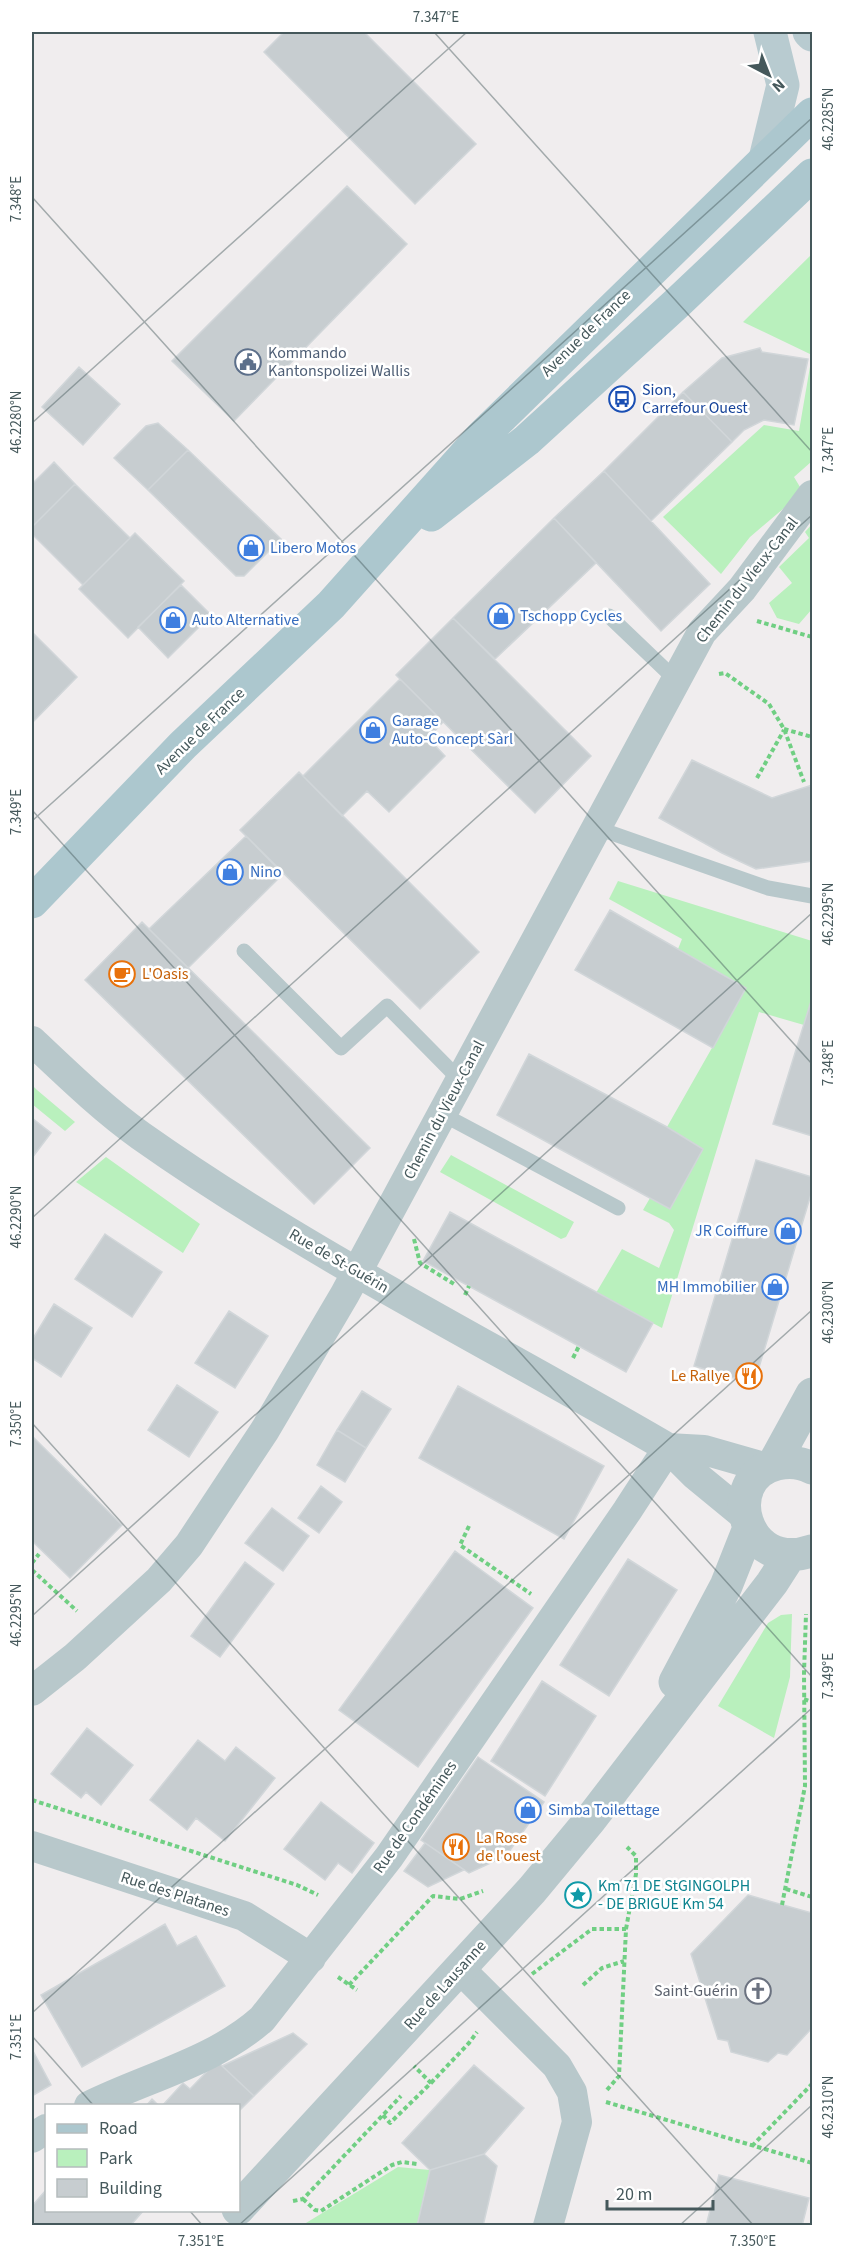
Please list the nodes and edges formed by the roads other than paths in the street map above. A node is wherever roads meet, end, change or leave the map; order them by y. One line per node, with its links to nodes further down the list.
1 (770, 32): 5 (main road)
2 (809, 32): 3 (main road)
3 (813, 35)
4 (813, 114): 5 (main road, Avenue de France)
5 (765, 159): 9 (main road, Avenue de France)
6 (813, 175): 7 (main road, Avenue de France)
7 (798, 198): 9 (main road, Avenue de France)
8 (813, 495): 11 (street, Chemin du Vieux-Canal)
9 (370, 562): 14 (main road, Avenue de France)
10 (609, 616): 11 (lane)
11 (676, 680): 12 (street, Chemin du Vieux-Canal)
12 (597, 828): 13 (lane); 17 (street, Chemin du Vieux-Canal)
13 (813, 896)
14 (32, 902)
15 (244, 951): 17 (lane)
16 (32, 1041): 20 (street, Rue de St-Guérin)
17 (460, 1080): 18 (street, Chemin du Vieux-Canal)
18 (442, 1114): 19 (lane); 20 (street, Chemin du Vieux-Canal)
19 (618, 1208)
20 (356, 1272): 22 (street, Rue de St-Guérin); 27 (street, Chemin du Vieux-Canal)
21 (813, 1394): 23 (street)
22 (668, 1448): 23 (street, Rue de St-Guérin); 25 (street, Rue de St-Guérin); 30 (street, Rue de Condémines)
23 (770, 1467): 24 (street); 25 (street, Rue de Lausanne)
24 (813, 1468)
25 (747, 1522): 26 (street); 28 (street, Rue de Lausanne)
26 (806, 1560): 28 (street, Rue de Lausanne)
27 (32, 1691)
28 (641, 1751): 31 (street, Rue de Lausanne)
29 (32, 1846): 30 (street, Rue des Platanes)
30 (311, 1958): 32 (street, Rue de Condémines)
31 (460, 1969): 35 (street, Rue de Lausanne); 38 (street)
32 (94, 2104)
33 (45, 2130): 34 (street)
34 (32, 2138)
35 (240, 2208)
36 (236, 2212): 37 (street, Rue de Lausanne)
37 (224, 2226)
38 (548, 2226)

